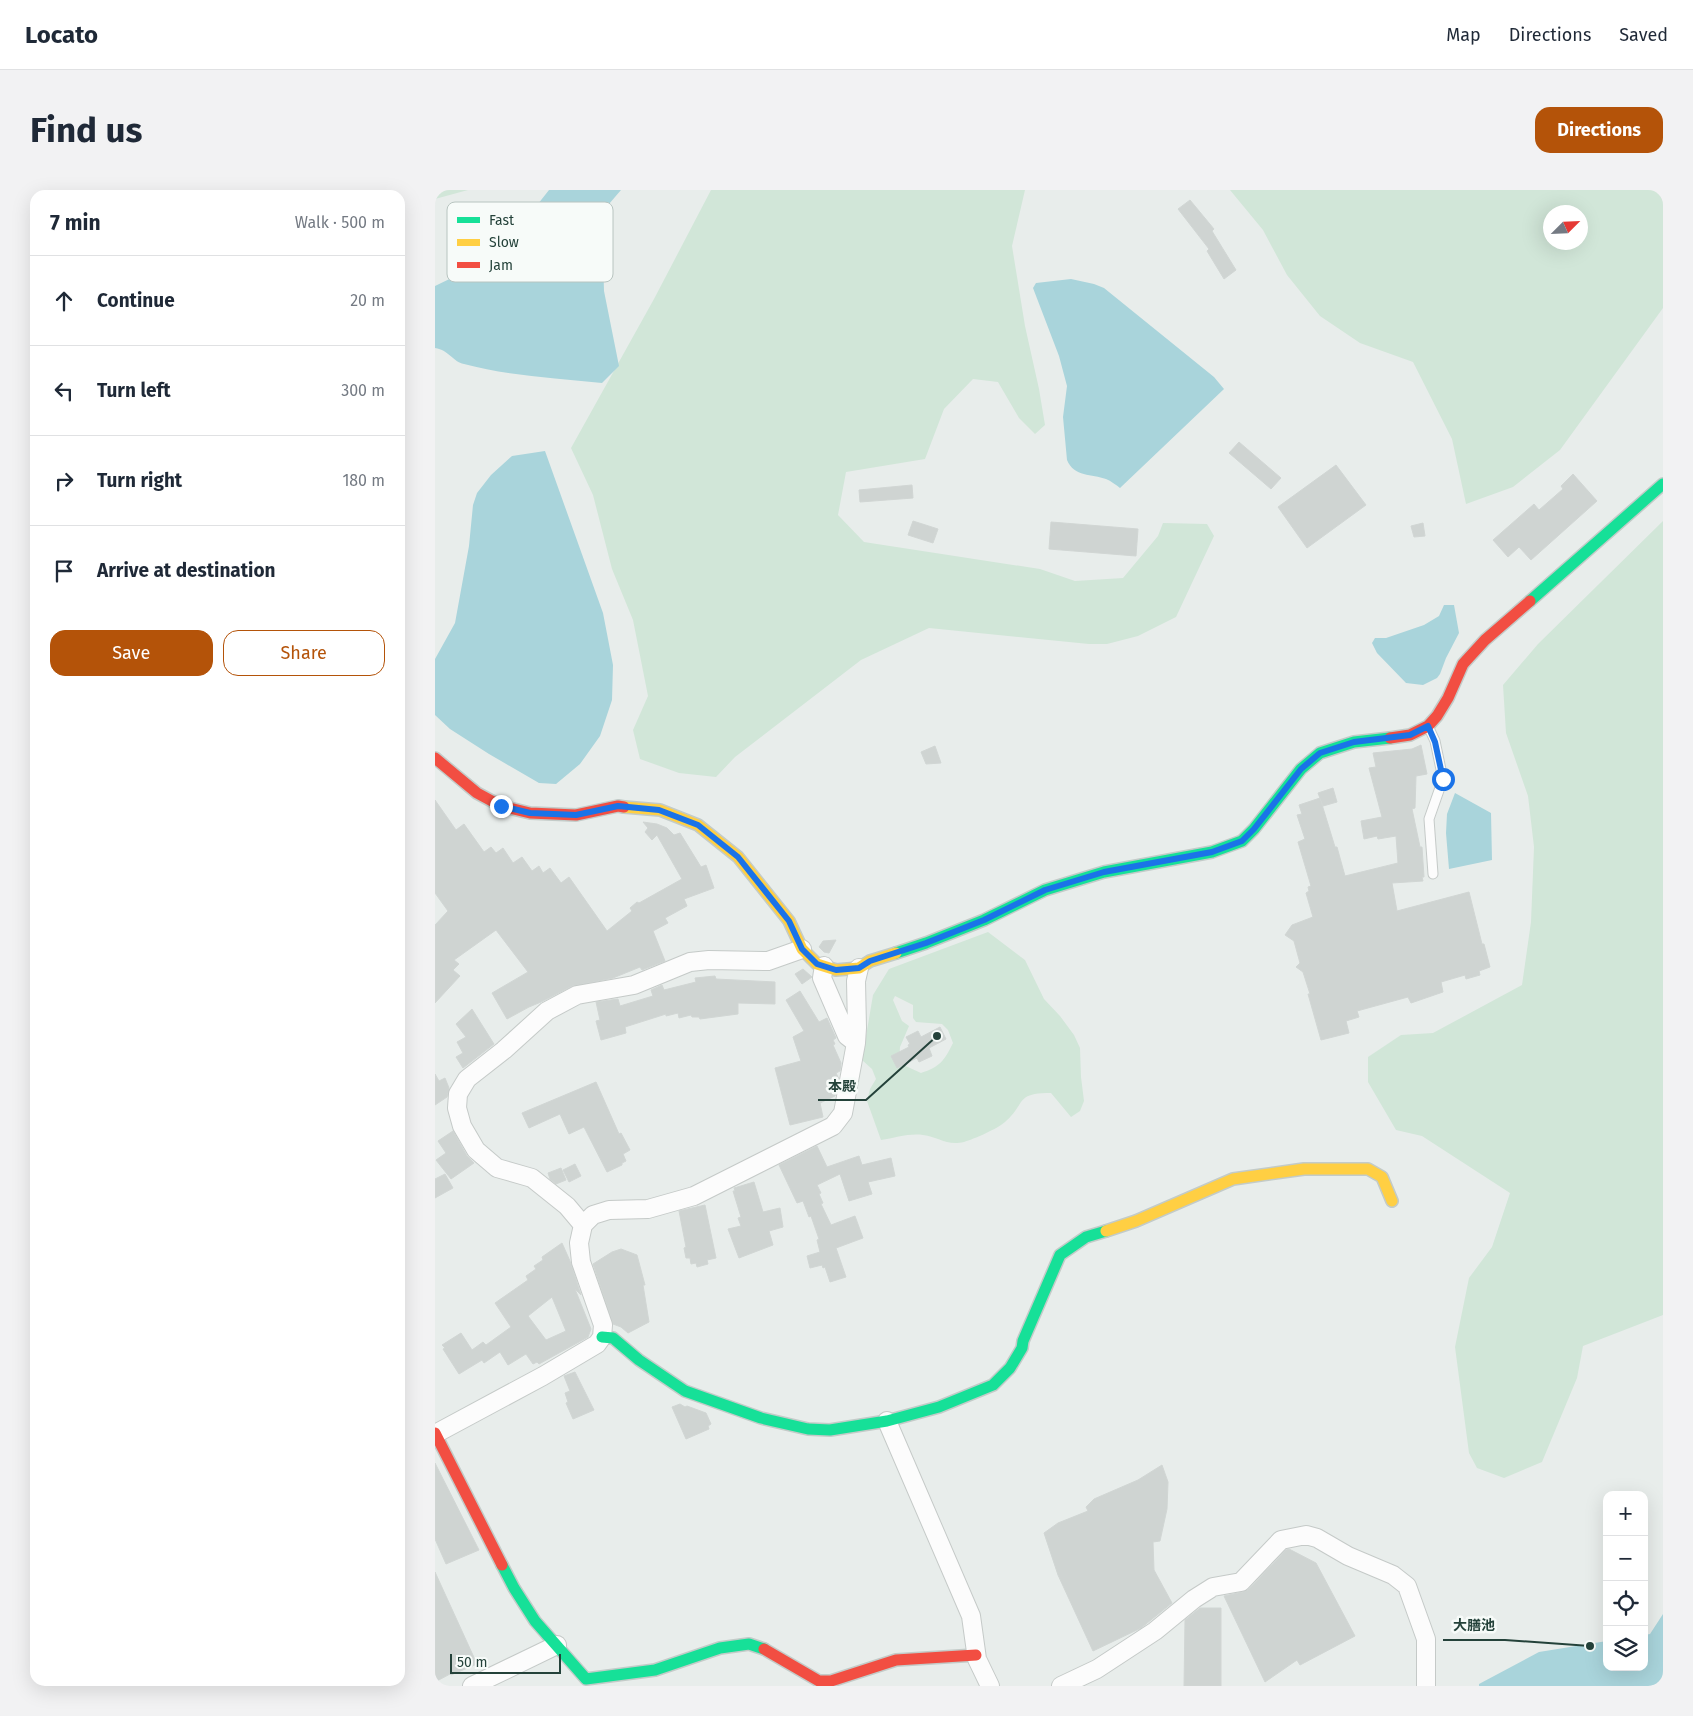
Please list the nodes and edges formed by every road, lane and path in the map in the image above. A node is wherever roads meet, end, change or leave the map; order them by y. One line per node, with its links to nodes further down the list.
1 (1663, 484): 2 (street)
2 (1428, 726): 4 (lane); 7 (street)
3 (435, 758): 5 (street)
4 (1433, 874)
5 (802, 949): 6 (street); 10 (street)
6 (825, 966): 7 (street); 8 (street)
7 (859, 968): 8 (street)
8 (856, 1043): 10 (street)
9 (1392, 1202): 12 (street)
10 (583, 1225): 11 (street)
11 (602, 1337): 12 (street); 13 (street)
12 (887, 1422): 15 (street)
13 (435, 1434): 14 (street)
14 (557, 1645): 15 (street); 16 (street)
15 (976, 1655): 17 (street)
16 (472, 1686)
17 (990, 1686)
18 (1061, 1686): 19 (street)
19 (1426, 1686)

